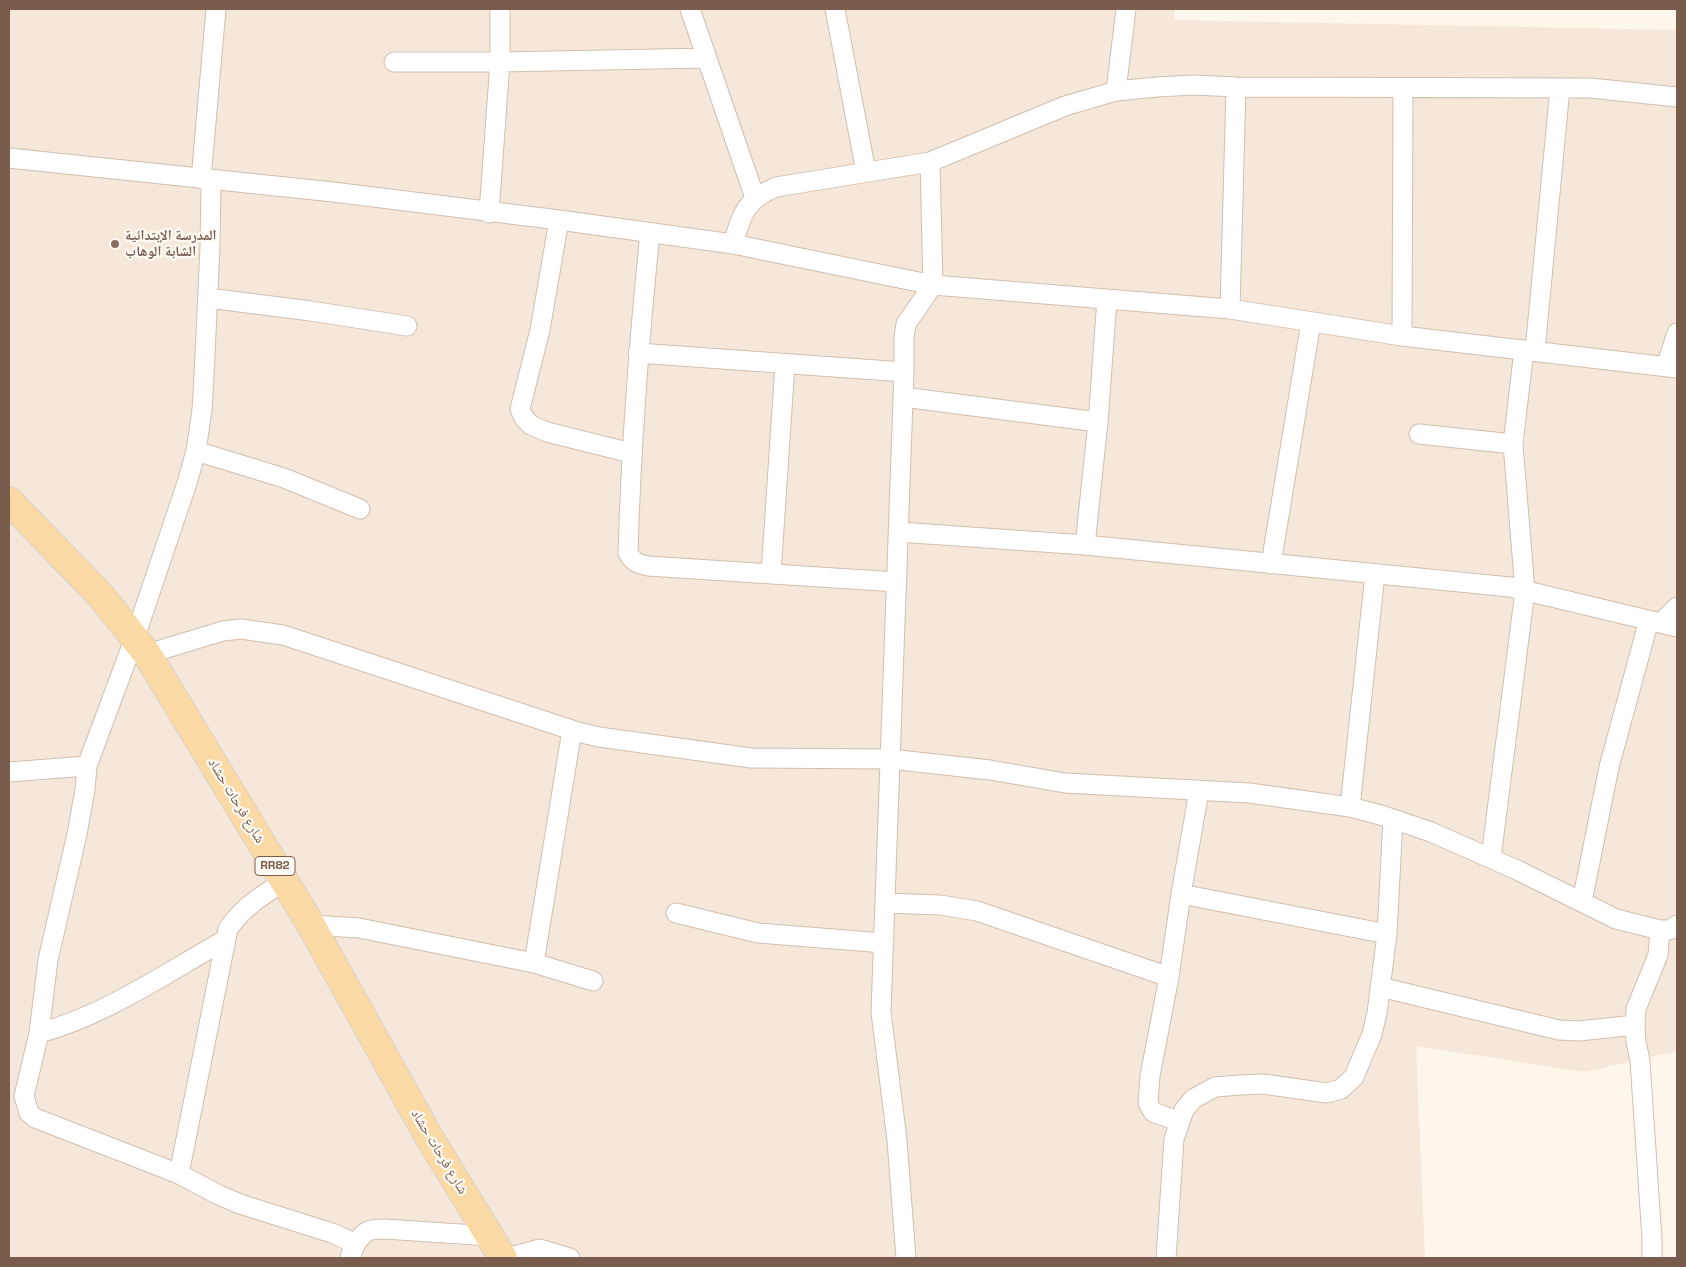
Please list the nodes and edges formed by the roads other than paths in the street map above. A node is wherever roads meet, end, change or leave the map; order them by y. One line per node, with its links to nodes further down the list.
1 (216, 9): 17 (street)
2 (500, 9): 8 (street)
3 (690, 9): 6 (street)
4 (834, 9): 16 (street)
5 (1126, 9): 12 (street)
6 (707, 58): 8 (street); 18 (street)
7 (394, 62): 8 (street)
8 (500, 62): 19 (street)
9 (1236, 87): 10 (street); 12 (street); 26 (street)
10 (1403, 88): 11 (street); 30 (street)
11 (1560, 88): 13 (street); 31 (street)
12 (1116, 91): 15 (street)
13 (1677, 97)
14 (9, 158): 17 (street)
15 (930, 162): 16 (street); 23 (street)
16 (866, 172): 18 (street)
17 (206, 180): 19 (street); 24 (street)
18 (755, 198): 22 (street)
19 (489, 212): 20 (street)
20 (559, 220): 21 (street); 41 (street)
21 (650, 233): 22 (street); 32 (street)
22 (733, 244): 23 (street)
23 (933, 285): 25 (street); 35 (street)
24 (208, 298): 28 (street); 40 (street)
25 (1107, 299): 26 (street); 37 (street)
26 (1230, 309): 27 (street)
27 (1311, 322): 30 (street); 46 (street)
28 (407, 326)
29 (1677, 333): 34 (street)
30 (1402, 336): 31 (street)
31 (1529, 351): 34 (street); 39 (street)
32 (638, 353): 33 (street); 41 (street)
33 (785, 364): 35 (street); 47 (street)
34 (1672, 367)
35 (904, 372): 36 (street)
36 (903, 396): 37 (street); 44 (street)
37 (1098, 422): 45 (street)
38 (1419, 434): 39 (street)
39 (1513, 444): 50 (street)
40 (196, 451): 42 (street); 53 (street)
41 (631, 453): 47 (street)
42 (360, 509)
43 (15, 516): 53 (main road, شارع فرحات حشاد / RR82)
44 (899, 532): 45 (street); 49 (street)
45 (1085, 546): 46 (street)
46 (1271, 564): 48 (street)
47 (771, 574): 49 (street)
48 (1374, 574): 50 (street); 59 (street)
49 (897, 582): 55 (street)
50 (1525, 591): 52 (street); 61 (street)
51 (1677, 607): 52 (street)
52 (1662, 623): 65 (street)
53 (141, 646): 54 (street); 56 (street); 62 (main road, شارع فرحات حشاد / RR82)
54 (572, 730): 55 (street); 72 (street)
55 (890, 760): 58 (street); 64 (street)
56 (87, 766): 57 (street); 77 (street)
57 (9, 772)
58 (1199, 791): 59 (street); 63 (street)
59 (1350, 807): 60 (street)
60 (1393, 819): 61 (street); 69 (street)
61 (1491, 858): 65 (street)
62 (285, 881): 67 (main road, شارع فرحات حشاد / RR82); 70 (street)
63 (1181, 894): 69 (street); 73 (street)
64 (885, 902): 71 (street); 73 (street)
65 (1582, 902): 68 (street)
66 (676, 913): 71 (street)
67 (311, 925): 72 (street); 80 (main road, شارع فرحات حشاد / RR82)
68 (1669, 927): 76 (street)
69 (1387, 934): 75 (street)
70 (225, 940): 77 (street); 79 (street)
71 (884, 943): 84 (street)
72 (534, 963): 74 (street)
73 (1169, 977): 78 (street)
74 (593, 981)
75 (1380, 987): 76 (street); 78 (street)
76 (1634, 1025): 86 (street)
77 (39, 1033): 79 (street)
78 (1180, 1122): 85 (street)
79 (179, 1174): 81 (street)
80 (496, 1247): 81 (street)
81 (353, 1251)
82 (507, 1258): 83 (street)
83 (570, 1258)
84 (906, 1258)
85 (1166, 1258)
86 (1652, 1258)

